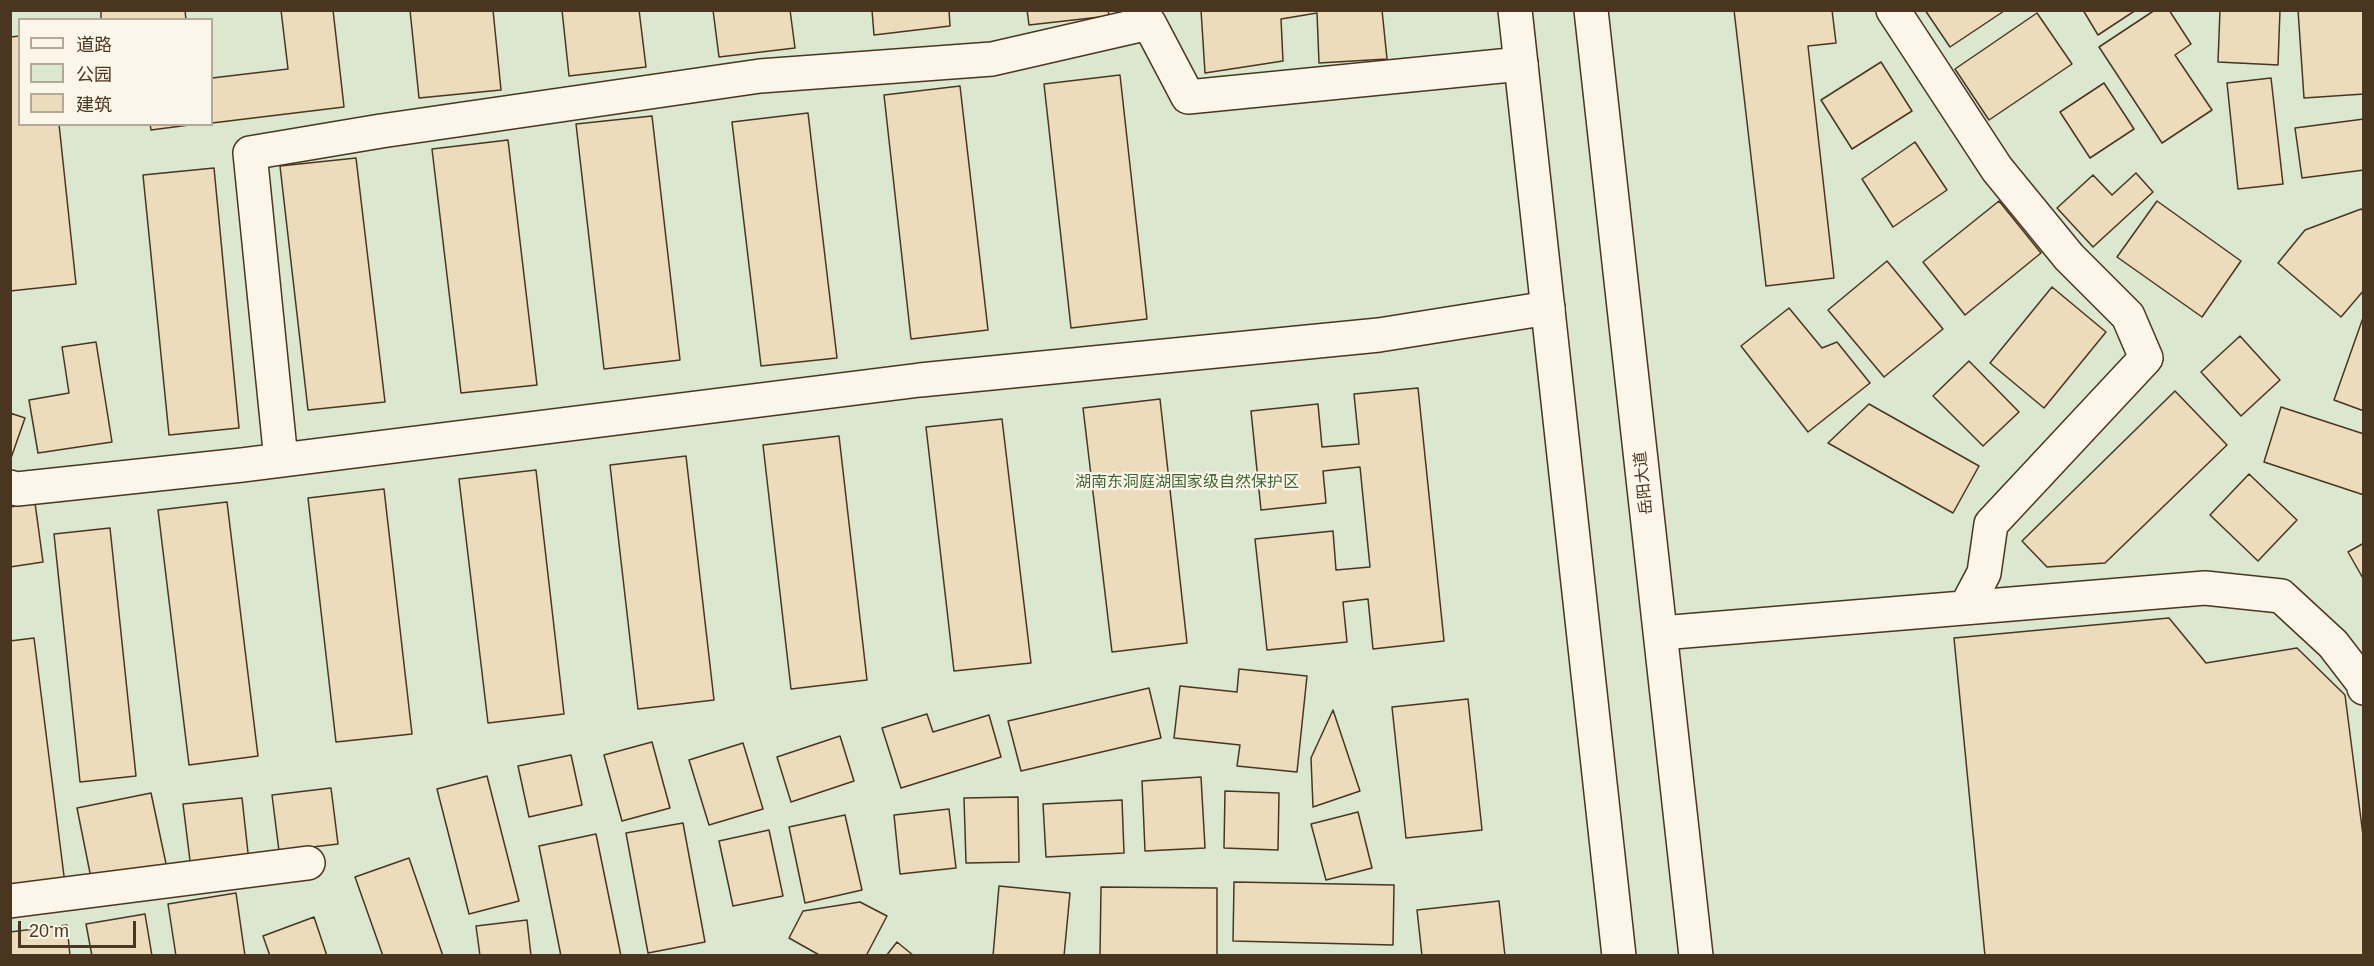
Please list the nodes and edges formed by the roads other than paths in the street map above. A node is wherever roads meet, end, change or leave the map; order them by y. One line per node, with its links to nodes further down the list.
1 (1515, 10): 4 (street)
2 (1591, 10): 9 (street, 岳阳大道)
3 (1893, 10): 8 (street)
4 (1521, 64): 5 (street); 6 (street)
5 (1548, 308): 6 (street); 13 (street)
6 (281, 460): 7 (street)
7 (10, 487)
8 (1966, 607): 9 (street); 10 (street)
9 (1661, 633): 14 (street, 岳阳大道)
10 (2364, 688)
11 (308, 863): 12 (street)
12 (10, 902)
13 (1619, 956)
14 (1696, 956)

